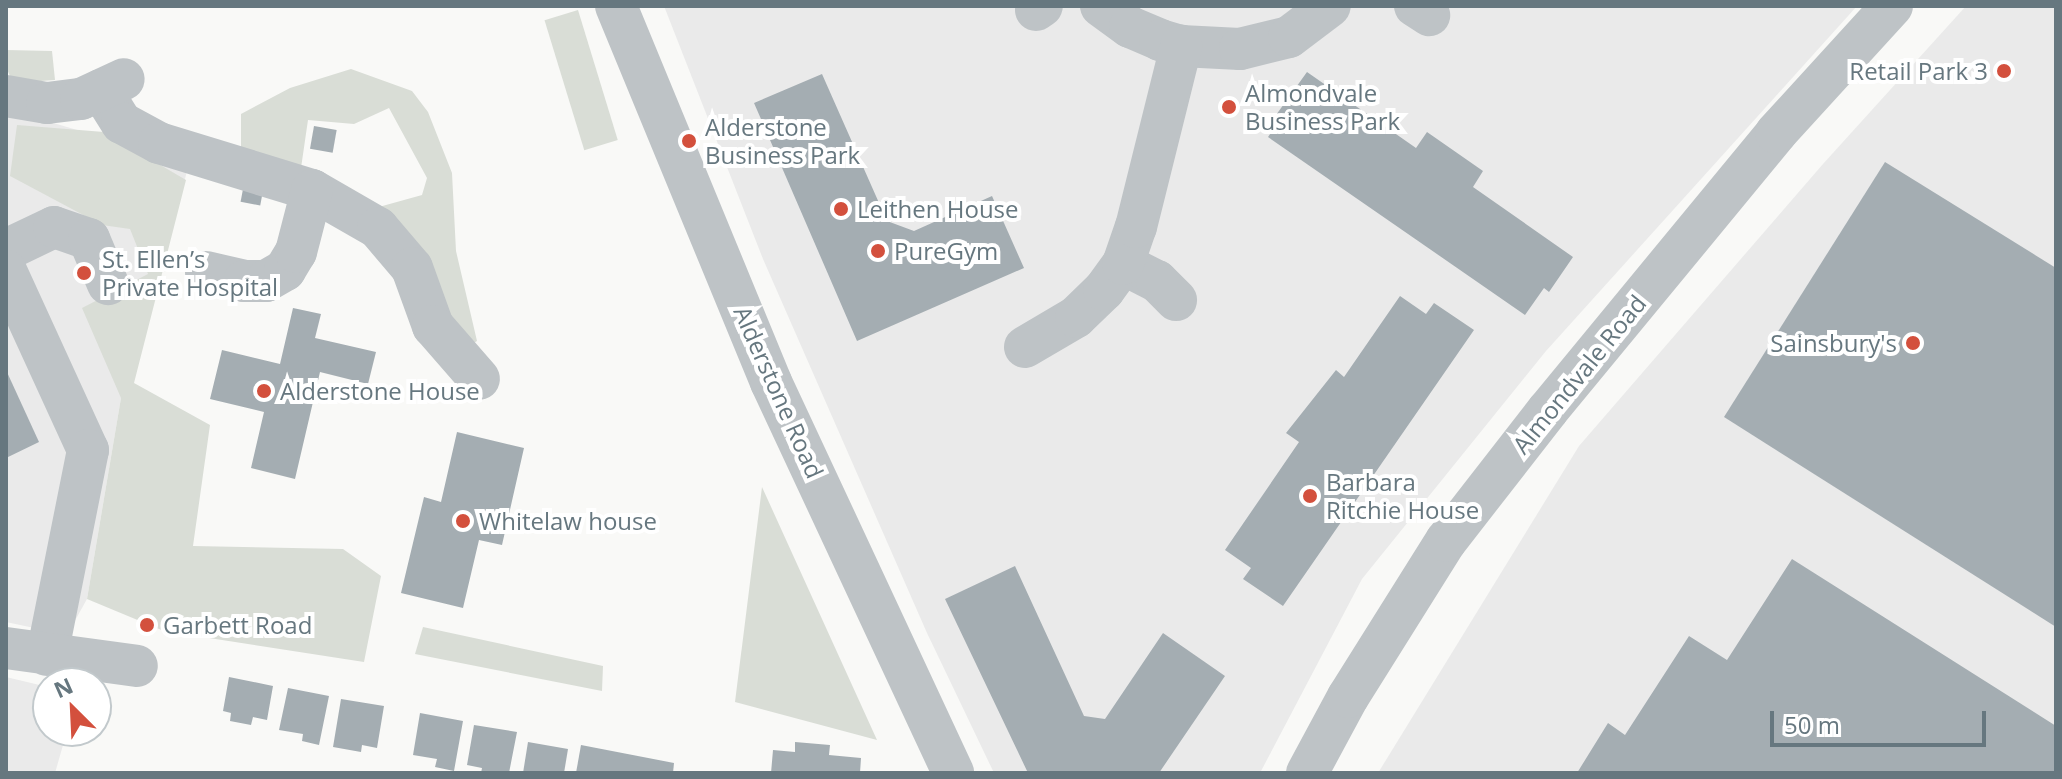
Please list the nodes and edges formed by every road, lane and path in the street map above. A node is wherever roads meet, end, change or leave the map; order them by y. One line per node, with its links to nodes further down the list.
1 (616, 6): 19 (street, Alderstone Road)
2 (1101, 6): 5 (street)
3 (1330, 6): 5 (street)
4 (1892, 6): 20 (street, Almondvale Road)
5 (1181, 46): 9 (street)
6 (6, 96): 7 (street)
7 (312, 190): 11 (street); 15 (street)
8 (6, 250): 12 (street)
9 (1123, 264): 13 (street); 14 (street)
10 (6, 271): 17 (street)
11 (206, 272)
12 (108, 284)
13 (1176, 300)
14 (1025, 347)
15 (479, 379)
16 (6, 648): 17 (street)
17 (47, 655): 18 (street)
18 (137, 666)
19 (953, 773)
20 (1307, 773)

